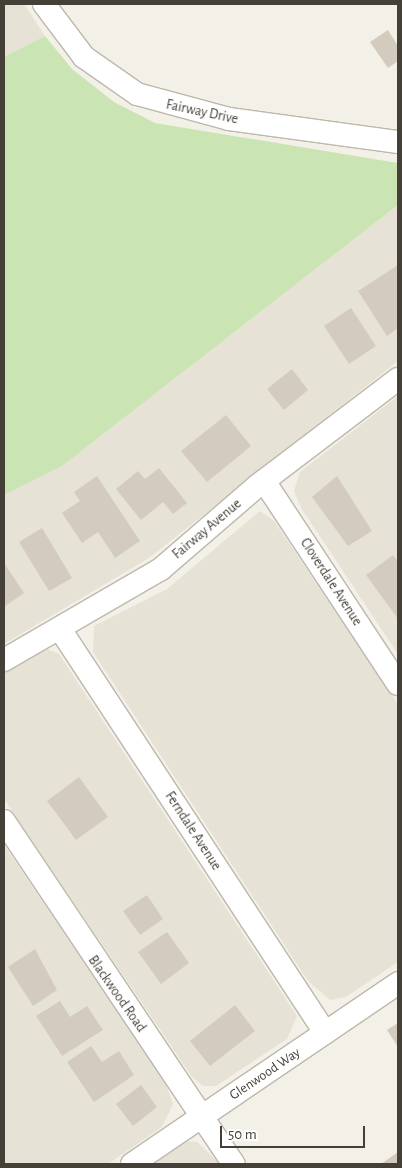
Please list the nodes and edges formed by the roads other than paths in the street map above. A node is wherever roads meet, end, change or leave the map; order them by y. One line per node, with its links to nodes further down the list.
1 (44, 4): 2 (street, Fairway Drive)
2 (398, 142)
3 (398, 379): 4 (street, Fairway Avenue)
4 (264, 481): 5 (street, Fairway Avenue); 7 (street, Cloverdale Avenue)
5 (60, 629): 6 (street, Fairway Avenue); 10 (street, Ferndale Avenue)
6 (4, 660)
7 (398, 684)
8 (4, 821): 11 (street, Blackwood Road)
9 (398, 983): 10 (street, Glenwood Way)
10 (325, 1033): 11 (street, Glenwood Way)
11 (202, 1117): 12 (street, Glenwood Way); 13 (street, Blackwood Road)
12 (132, 1164)
13 (234, 1164)

